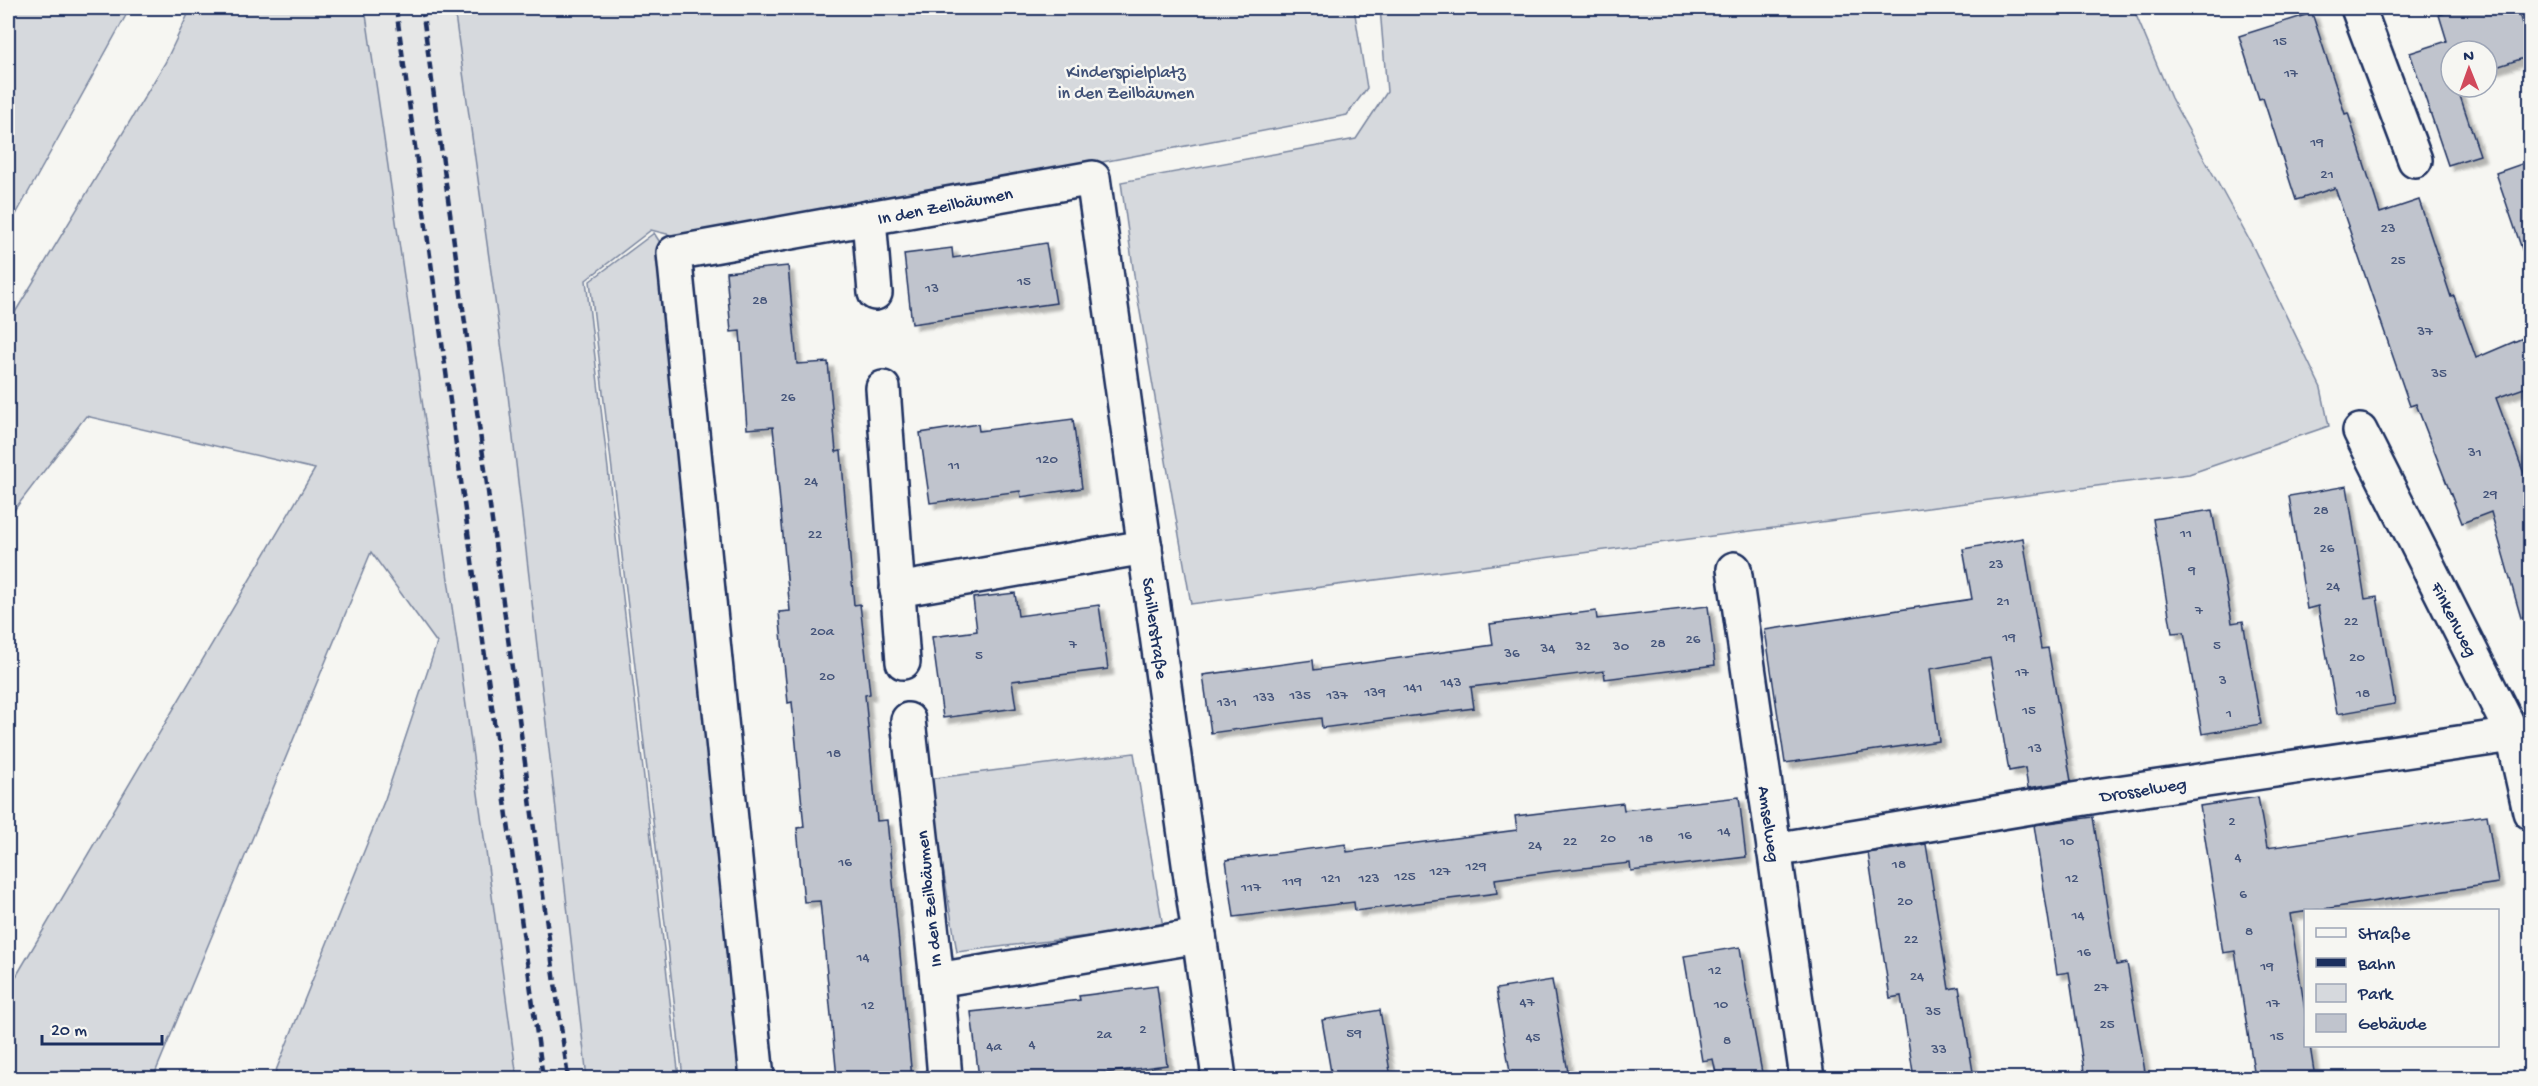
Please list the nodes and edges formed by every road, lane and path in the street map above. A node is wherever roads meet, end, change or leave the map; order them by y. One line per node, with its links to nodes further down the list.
1 (2358, 8): 2 (street)
2 (2415, 160)
3 (1093, 177): 4 (street, In den Zeilbäumen); 8 (street, Schillerstraße)
4 (869, 218): 5 (street, In den Zeilbäumen); 18 (street)
5 (875, 293)
6 (883, 388): 10 (street)
7 (2360, 431): 13 (street, Finkenweg)
8 (1145, 547): 10 (street); 16 (street, Schillerstraße)
9 (1734, 569): 15 (street, Amselweg)
10 (897, 590): 11 (street)
11 (903, 662)
12 (908, 720): 17 (street, In den Zeilbäumen)
13 (2513, 735): 14 (street, Finkenweg); 15 (street, Drosselweg)
14 (2530, 812)
15 (1774, 850): 21 (street, Amselweg)
16 (1198, 936): 17 (street); 20 (street, Schillerstraße)
17 (937, 980): 19 (street, In den Zeilbäumen)
18 (757, 1078)
19 (945, 1078)
20 (1219, 1078)
21 (1807, 1078)

